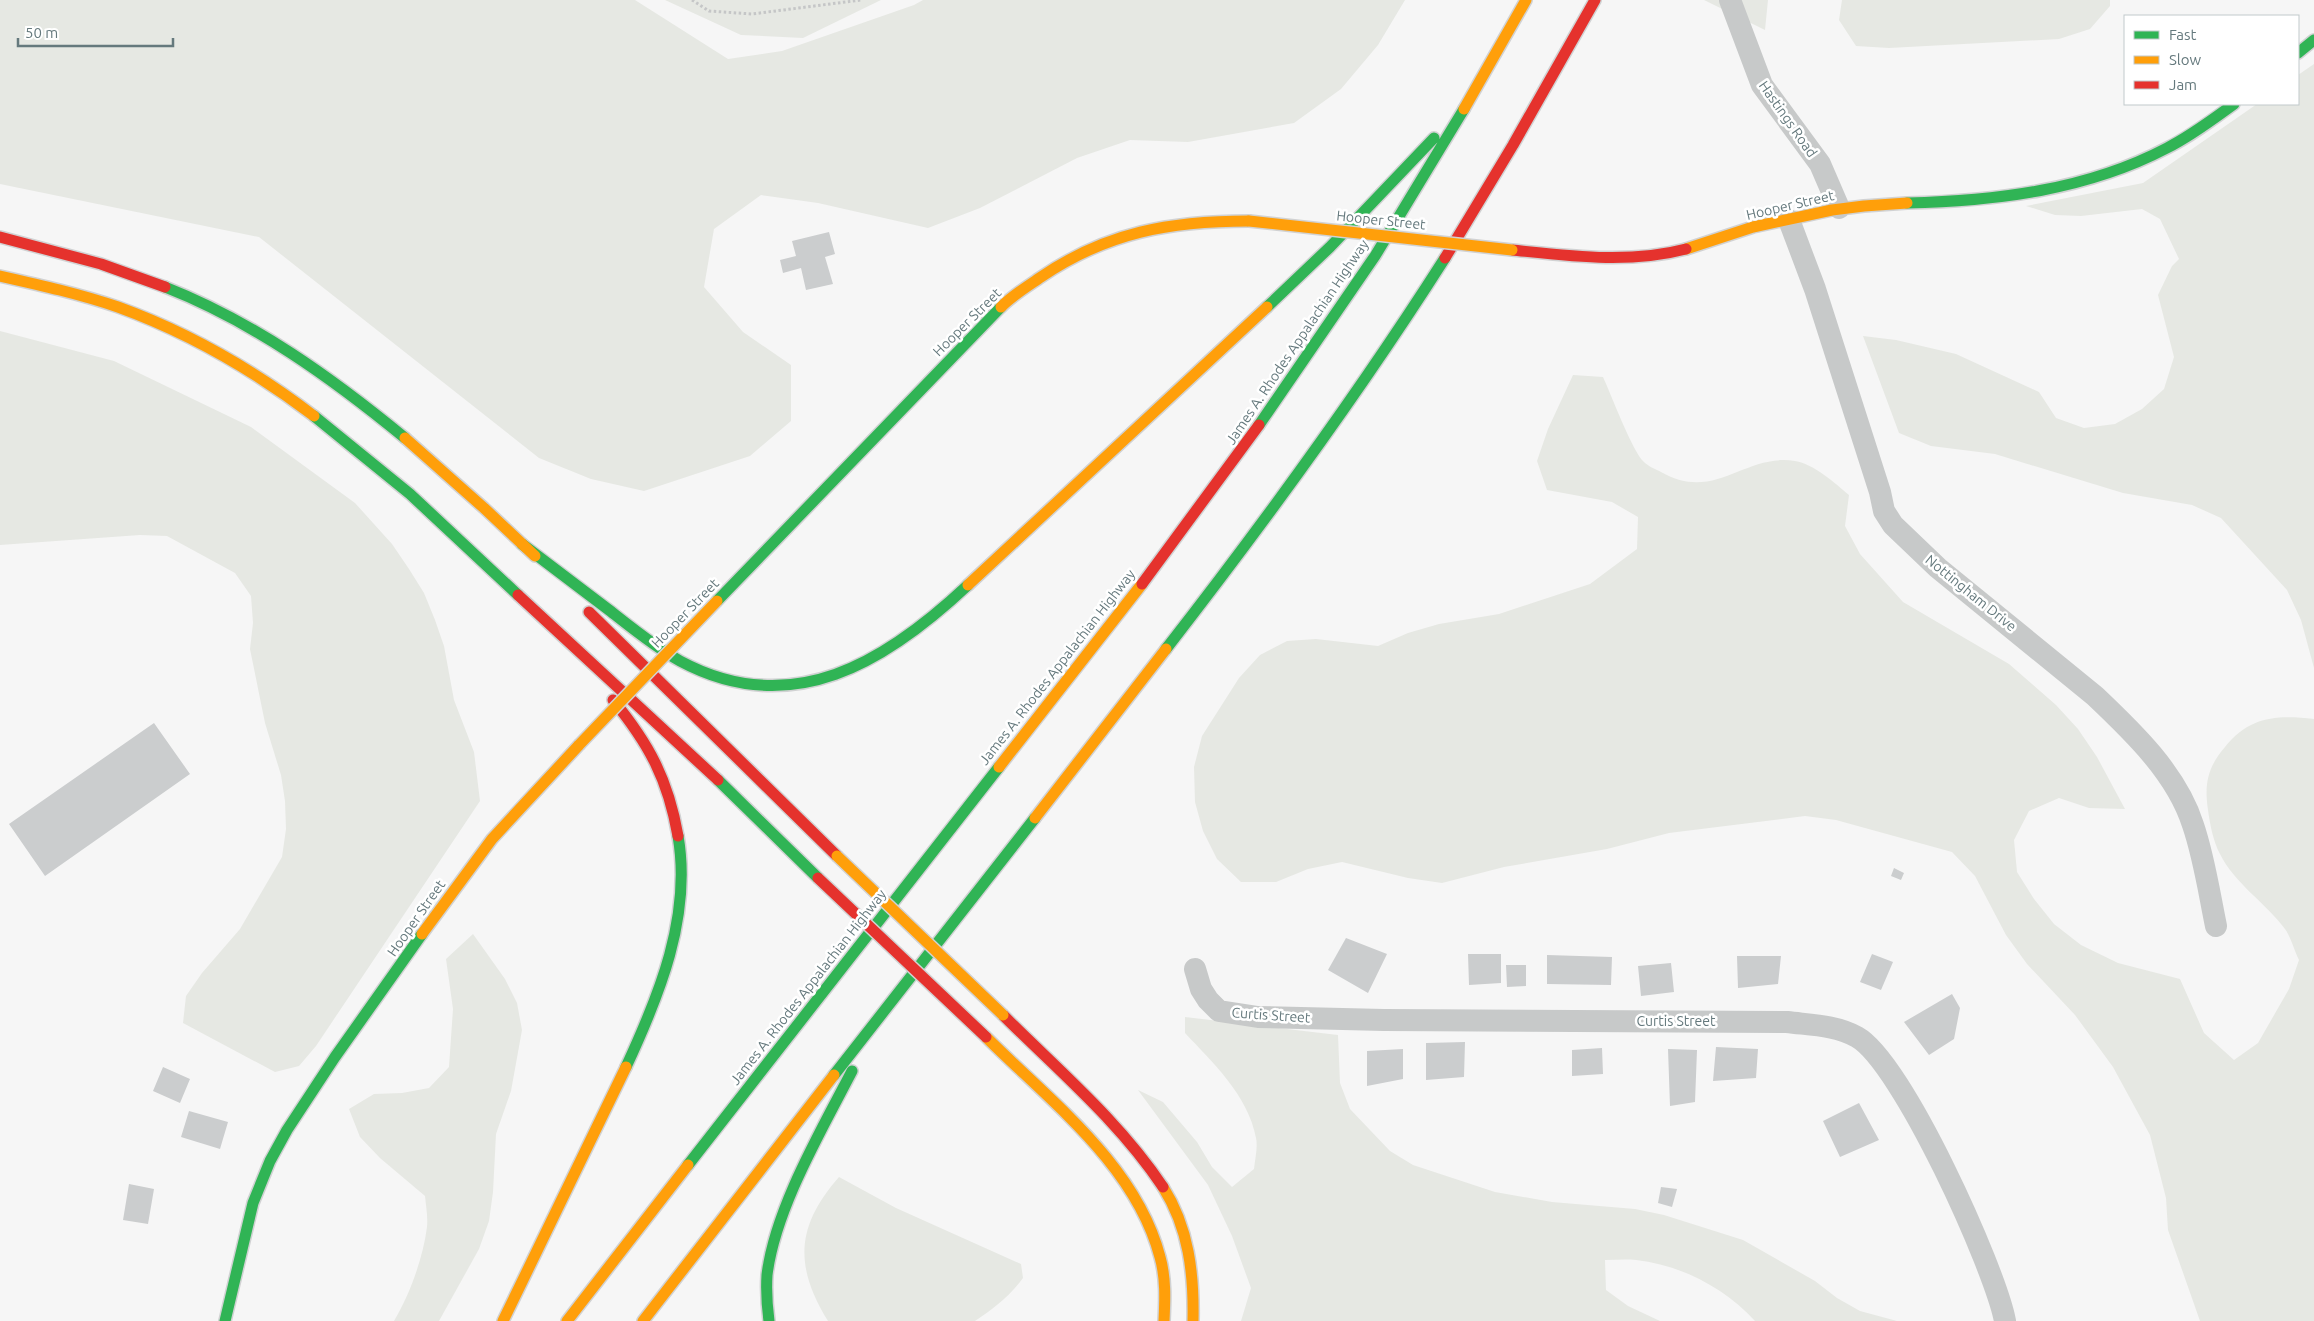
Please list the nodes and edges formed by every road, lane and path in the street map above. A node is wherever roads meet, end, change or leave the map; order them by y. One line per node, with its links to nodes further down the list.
1 (692, 0): 2 (path)
2 (861, 0)
3 (1526, 0): 8 (main road, James A. Rhodes Appalachian Highway)
4 (1595, 0): 18 (main road)
5 (1730, 0): 10 (street, Hastings Road)
6 (2314, 40): 7 (main road)
7 (2299, 52)
8 (1471, 100): 14 (main road); 21 (main road, James A. Rhodes Appalachian Highway)
9 (2233, 105): 10 (main road, Hooper Street)
10 (1840, 208): 11 (main road, Hooper Street)
11 (1789, 220): 16 (street, Nottingham Drive); 19 (main road, Hooper Street, bridge)
12 (0, 237): 14 (main road)
13 (0, 276): 15 (main road)
14 (522, 544): 25 (main road, bridge)
15 (563, 638): 20 (main road); 24 (main road, bridge)
16 (2216, 926)
17 (1195, 969): 26 (street, Curtis Street)
18 (878, 1017): 22 (main road); 23 (main road)
19 (225, 1321)
20 (503, 1321)
21 (567, 1321)
22 (643, 1321)
23 (769, 1321)
24 (1164, 1321)
25 (1193, 1321)
26 (2005, 1321)

